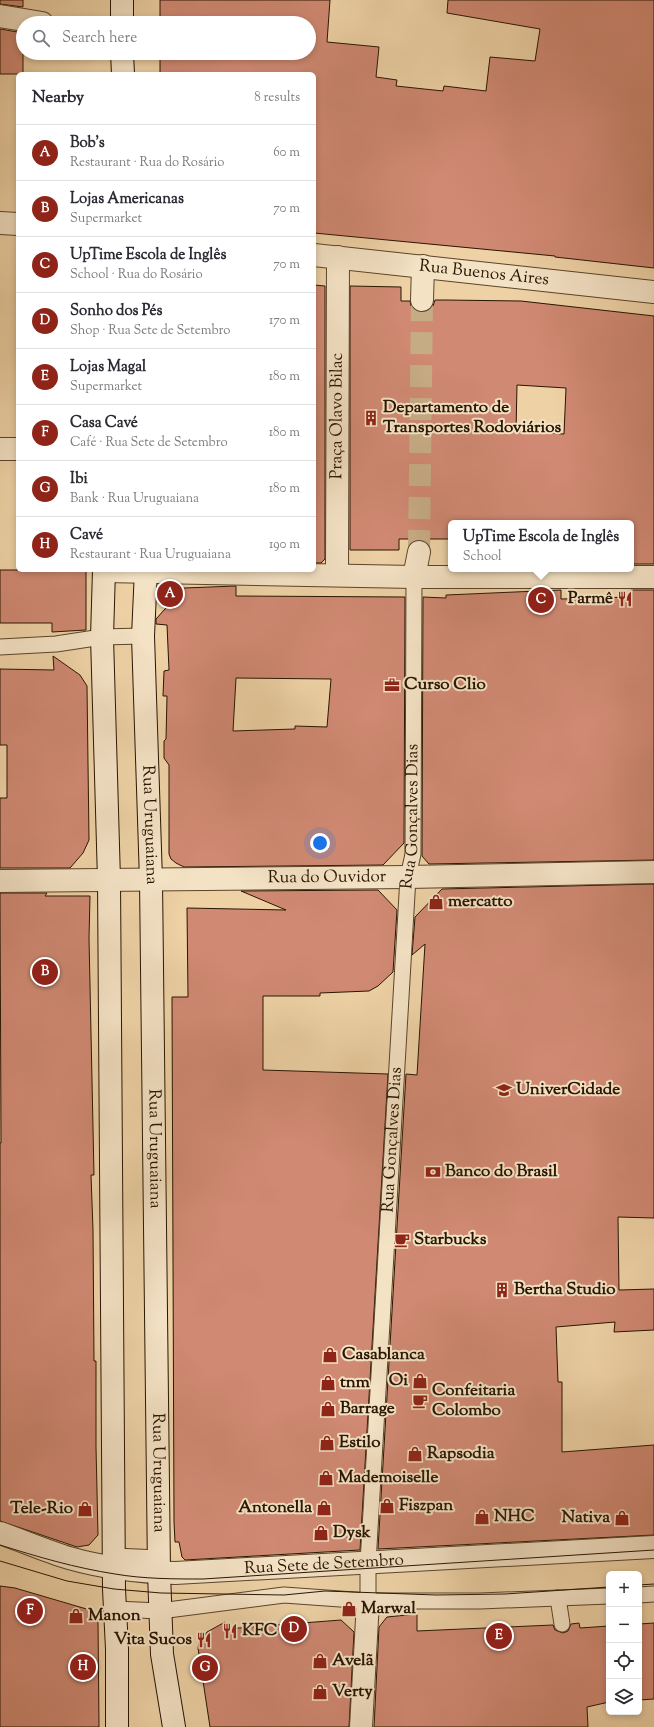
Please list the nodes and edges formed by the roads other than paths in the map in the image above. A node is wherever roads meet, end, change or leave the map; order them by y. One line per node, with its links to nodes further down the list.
1 (122, 0): 3 (street)
2 (0, 16): 4 (street)
3 (122, 16)
4 (16, 19)
5 (122, 60): 6 (street)
6 (123, 72)
7 (0, 222): 8 (street)
8 (16, 224)
9 (316, 255): 10 (street, Rua Buenos Aires)
10 (338, 257): 11 (street, Rua Buenos Aires); 20 (street, Praça Olavo Bilac)
11 (423, 266): 12 (street, Rua Buenos Aires); 13 (street)
12 (654, 292)
13 (422, 300)
14 (0, 449): 15 (street)
15 (16, 449)
16 (419, 552): 21 (street)
17 (104, 572): 24 (street)
18 (146, 572): 23 (street, Rua Uruguaiana)
19 (242, 572): 20 (street)
20 (337, 574): 21 (street)
21 (414, 577): 22 (street); 27 (lane, Rua Gonçalves Dias)
22 (654, 577)
23 (143, 636): 24 (lane); 29 (street, Rua Uruguaiana)
24 (102, 637): 25 (lane); 28 (street)
25 (0, 647)
26 (654, 872): 27 (street, Rua do Ouvidor)
27 (408, 877): 29 (street, Rua do Ouvidor); 34 (lane, Rua Gonçalves Dias)
28 (110, 880): 29 (street, Rua do Ouvidor); 30 (street, Rua do Ouvidor); 33 (street)
29 (151, 880): 35 (street, Rua Uruguaiana)
30 (0, 881)
31 (0, 1533): 33 (street, Rua Sete de Setembro)
32 (654, 1547): 34 (street, Rua Sete de Setembro)
33 (115, 1562): 35 (street, Rua Sete de Setembro); 41 (street)
34 (368, 1563): 35 (street, Rua Sete de Setembro); 40 (lane, Rua Gonçalves Dias)
35 (159, 1565): 42 (street, Rua Uruguaiana)
36 (654, 1594): 37 (lane)
37 (642, 1595)
38 (606, 1596): 39 (lane, Rua Sete de Setembro)
39 (558, 1598): 40 (lane, Rua Sete de Setembro); 43 (lane)
40 (368, 1601): 42 (lane, Rua Sete de Setembro); 46 (street, Rua Gonçalves Dias)
41 (115, 1609): 42 (lane, Rua Sete de Setembro); 44 (street)
42 (160, 1611): 45 (street, Rua Uruguaiana)
43 (562, 1624)
44 (117, 1727)
45 (174, 1727)
46 (361, 1727)

